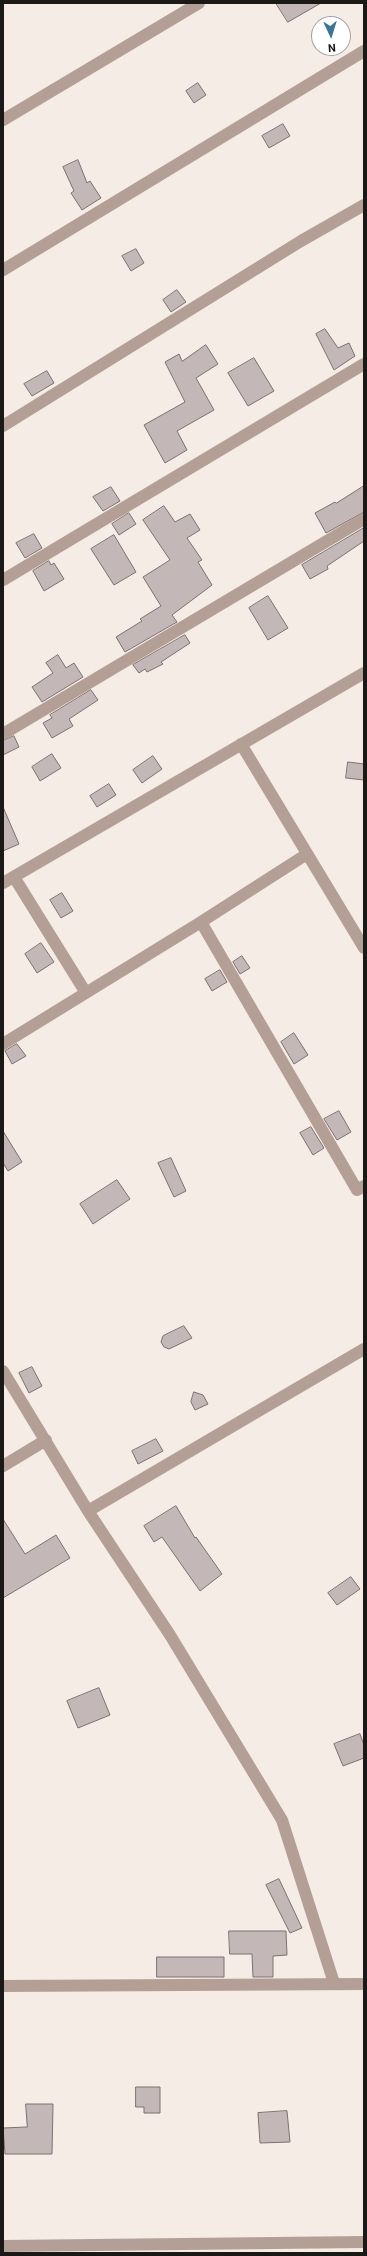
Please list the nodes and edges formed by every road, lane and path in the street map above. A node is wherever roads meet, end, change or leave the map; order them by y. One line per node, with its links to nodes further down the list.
1 (199, 3): 3 (street)
2 (364, 51): 5 (street)
3 (3, 120)
4 (364, 205): 7 (street)
5 (3, 270)
6 (364, 364): 9 (street)
7 (3, 426)
8 (364, 519): 11 (street)
9 (3, 580)
10 (364, 673): 12 (street)
11 (3, 734)
12 (241, 744): 13 (street); 14 (street)
13 (307, 854): 16 (street); 17 (street)
14 (14, 877): 15 (street); 18 (street)
15 (3, 883)
16 (201, 922): 18 (street); 20 (street)
17 (364, 948)
18 (86, 993): 19 (street)
19 (3, 1044)
20 (364, 1186)
21 (364, 1349): 25 (street)
22 (3, 1371): 23 (street)
23 (46, 1440): 24 (street); 25 (street)
24 (3, 1466)
25 (88, 1511): 26 (street)
26 (334, 1983): 27 (street); 28 (street)
27 (364, 1984)
28 (3, 1986)
29 (364, 2242): 30 (street)
30 (3, 2246)

